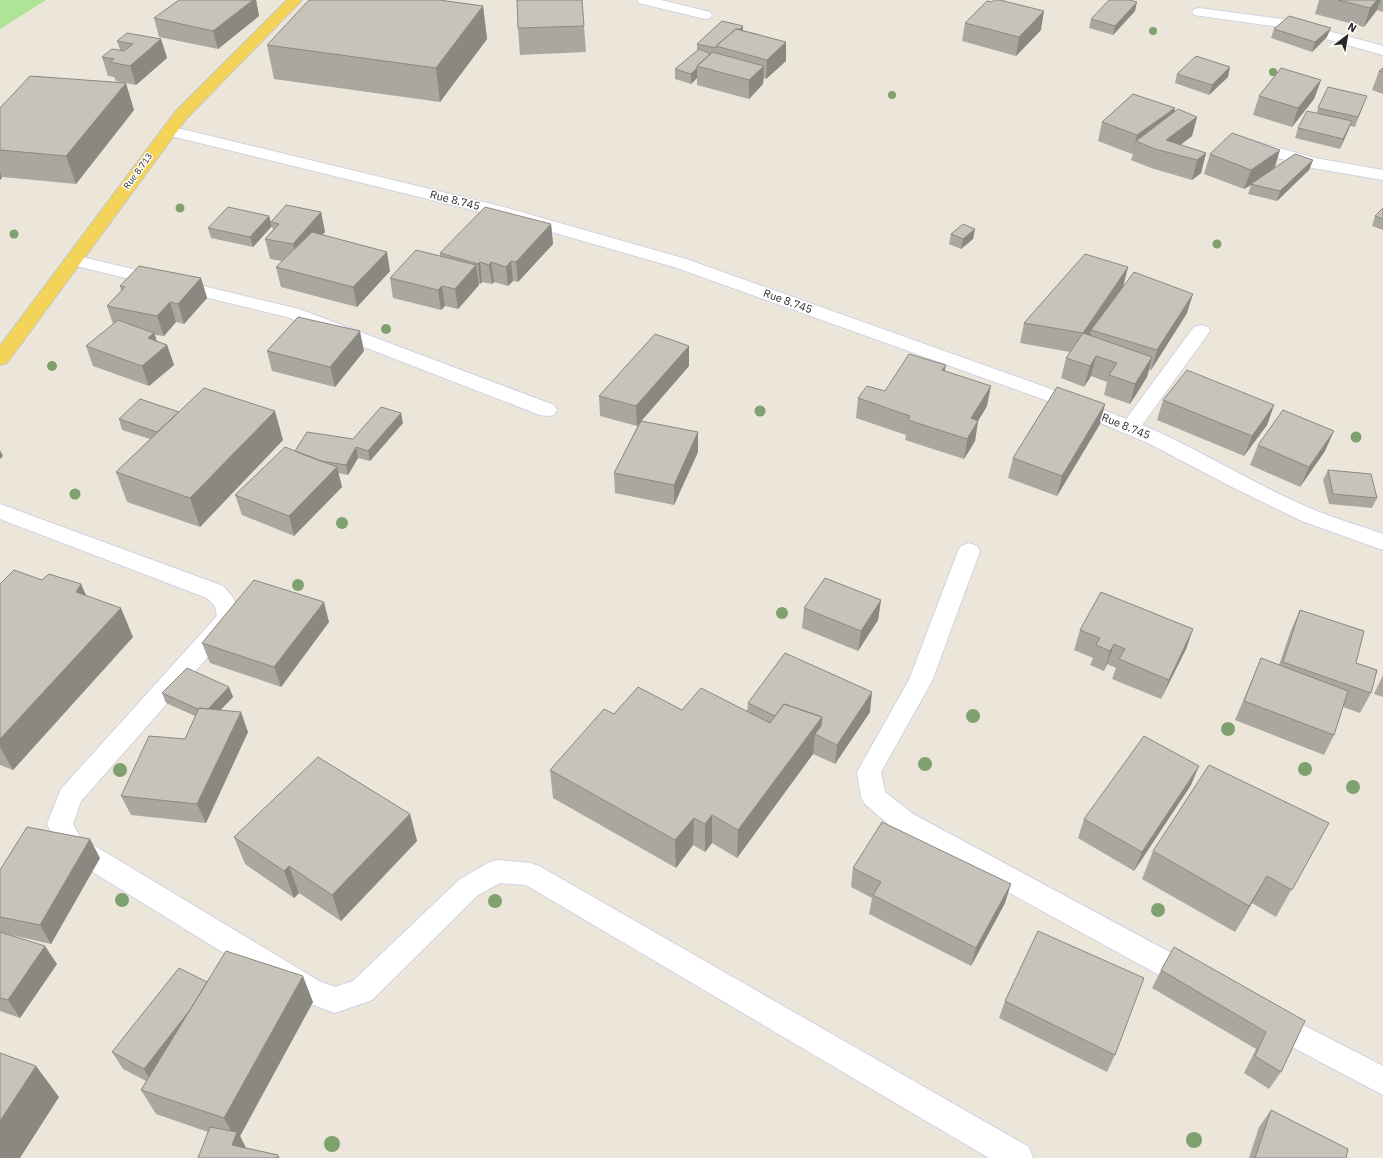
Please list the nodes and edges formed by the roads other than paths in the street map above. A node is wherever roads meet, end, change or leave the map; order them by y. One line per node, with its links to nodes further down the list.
1 (295, 0): 6 (main road, Rue 8.713)
2 (644, 0): 4 (street)
3 (1199, 12): 5 (street)
4 (704, 15)
5 (1383, 51)
6 (169, 131): 9 (main road, Rue 8.713); 13 (street, Rue 8.745)
7 (1235, 141): 8 (street)
8 (1383, 175)
9 (74, 260): 11 (main road, Rue 8.713); 12 (street)
10 (1201, 331): 13 (street)
11 (0, 359)
12 (547, 410)
13 (1130, 428): 15 (street, Rue 8.745)
14 (0, 510): 20 (street)
15 (1383, 542)
16 (970, 551): 17 (street)
17 (1210, 988)
18 (1252, 1011): 19 (street)
19 (1383, 1081)
20 (1018, 1158)

